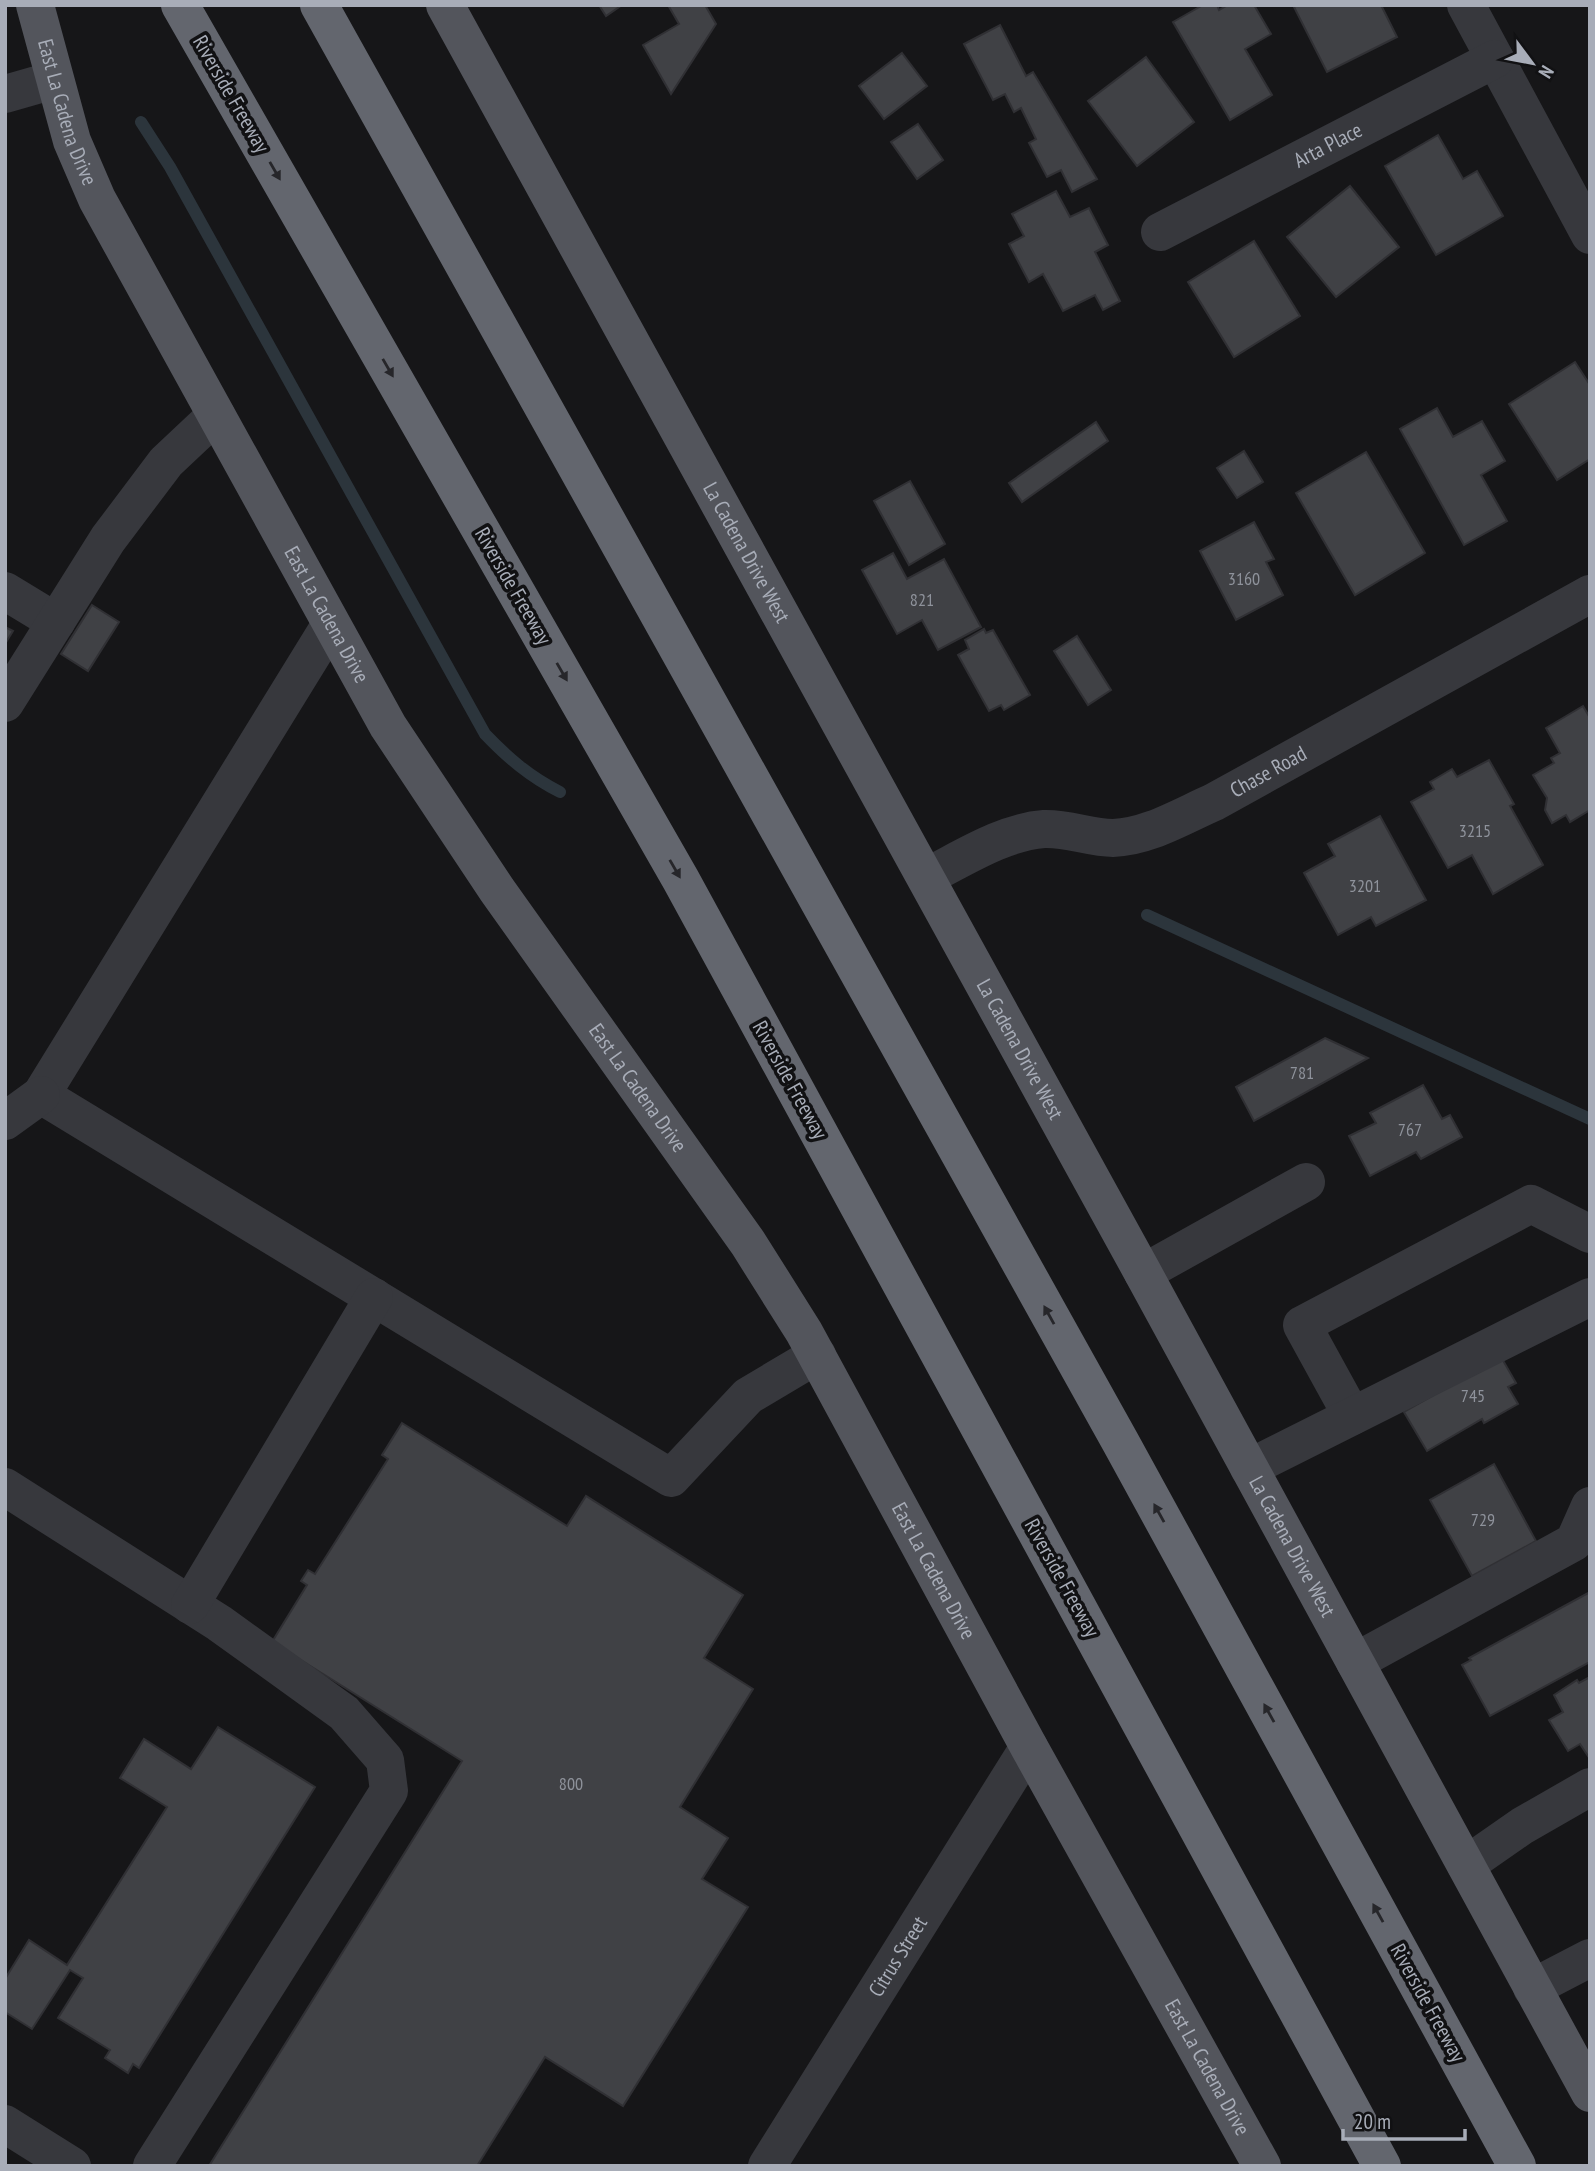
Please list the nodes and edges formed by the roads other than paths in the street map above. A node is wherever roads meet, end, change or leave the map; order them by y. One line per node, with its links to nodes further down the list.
1 (35, 5): 7 (main road, East La Cadena Drive)
2 (180, 5): 43 (highway, Riverside Freeway, one-way to 43)
3 (319, 5): 44 (highway, Riverside Freeway, one-way to 3)
4 (445, 5): 17 (main road, La Cadena Drive West)
5 (1466, 5): 6 (street)
6 (1495, 59): 9 (street, Arta Place); 10 (street)
7 (54, 80): 8 (street); 11 (main road, East La Cadena Drive)
8 (5, 94)
9 (1160, 232)
10 (1590, 234)
11 (216, 415): 14 (street); 15 (main road, East La Cadena Drive)
12 (5, 591): 14 (street)
13 (1590, 594): 17 (street, Chase Road)
14 (57, 622): 16 (street)
15 (331, 624): 18 (street); 25 (main road, East La Cadena Drive)
16 (5, 703)
17 (926, 877): 22 (main road, La Cadena Drive West)
18 (41, 1095): 19 (street); 23 (street)
19 (5, 1121)
20 (1306, 1182): 22 (street)
21 (1590, 1234): 26 (street)
22 (1143, 1273): 27 (main road, La Cadena Drive West)
23 (374, 1297): 25 (street); 30 (street)
24 (1590, 1297): 26 (street)
25 (817, 1355): 32 (main road, East La Cadena Drive)
26 (1352, 1416): 27 (street)
27 (1248, 1468): 31 (main road, La Cadena Drive West)
28 (5, 1488): 30 (street)
29 (1590, 1506): 31 (street)
30 (190, 1605): 40 (street)
31 (1355, 1662): 34 (main road, La Cadena Drive West)
32 (1029, 1747): 41 (street, Citrus Street); 42 (main road, East La Cadena Drive)
33 (1590, 1787): 34 (street)
34 (1466, 1865): 36 (main road, La Cadena Drive West)
35 (1590, 1958): 36 (street)
36 (1532, 1988): 37 (main road, La Cadena Drive West)
37 (1590, 2093)
38 (5, 2124): 39 (street)
39 (72, 2166)
40 (152, 2166)
41 (767, 2166)
42 (1262, 2166)
43 (1382, 2166)
44 (1517, 2166)

